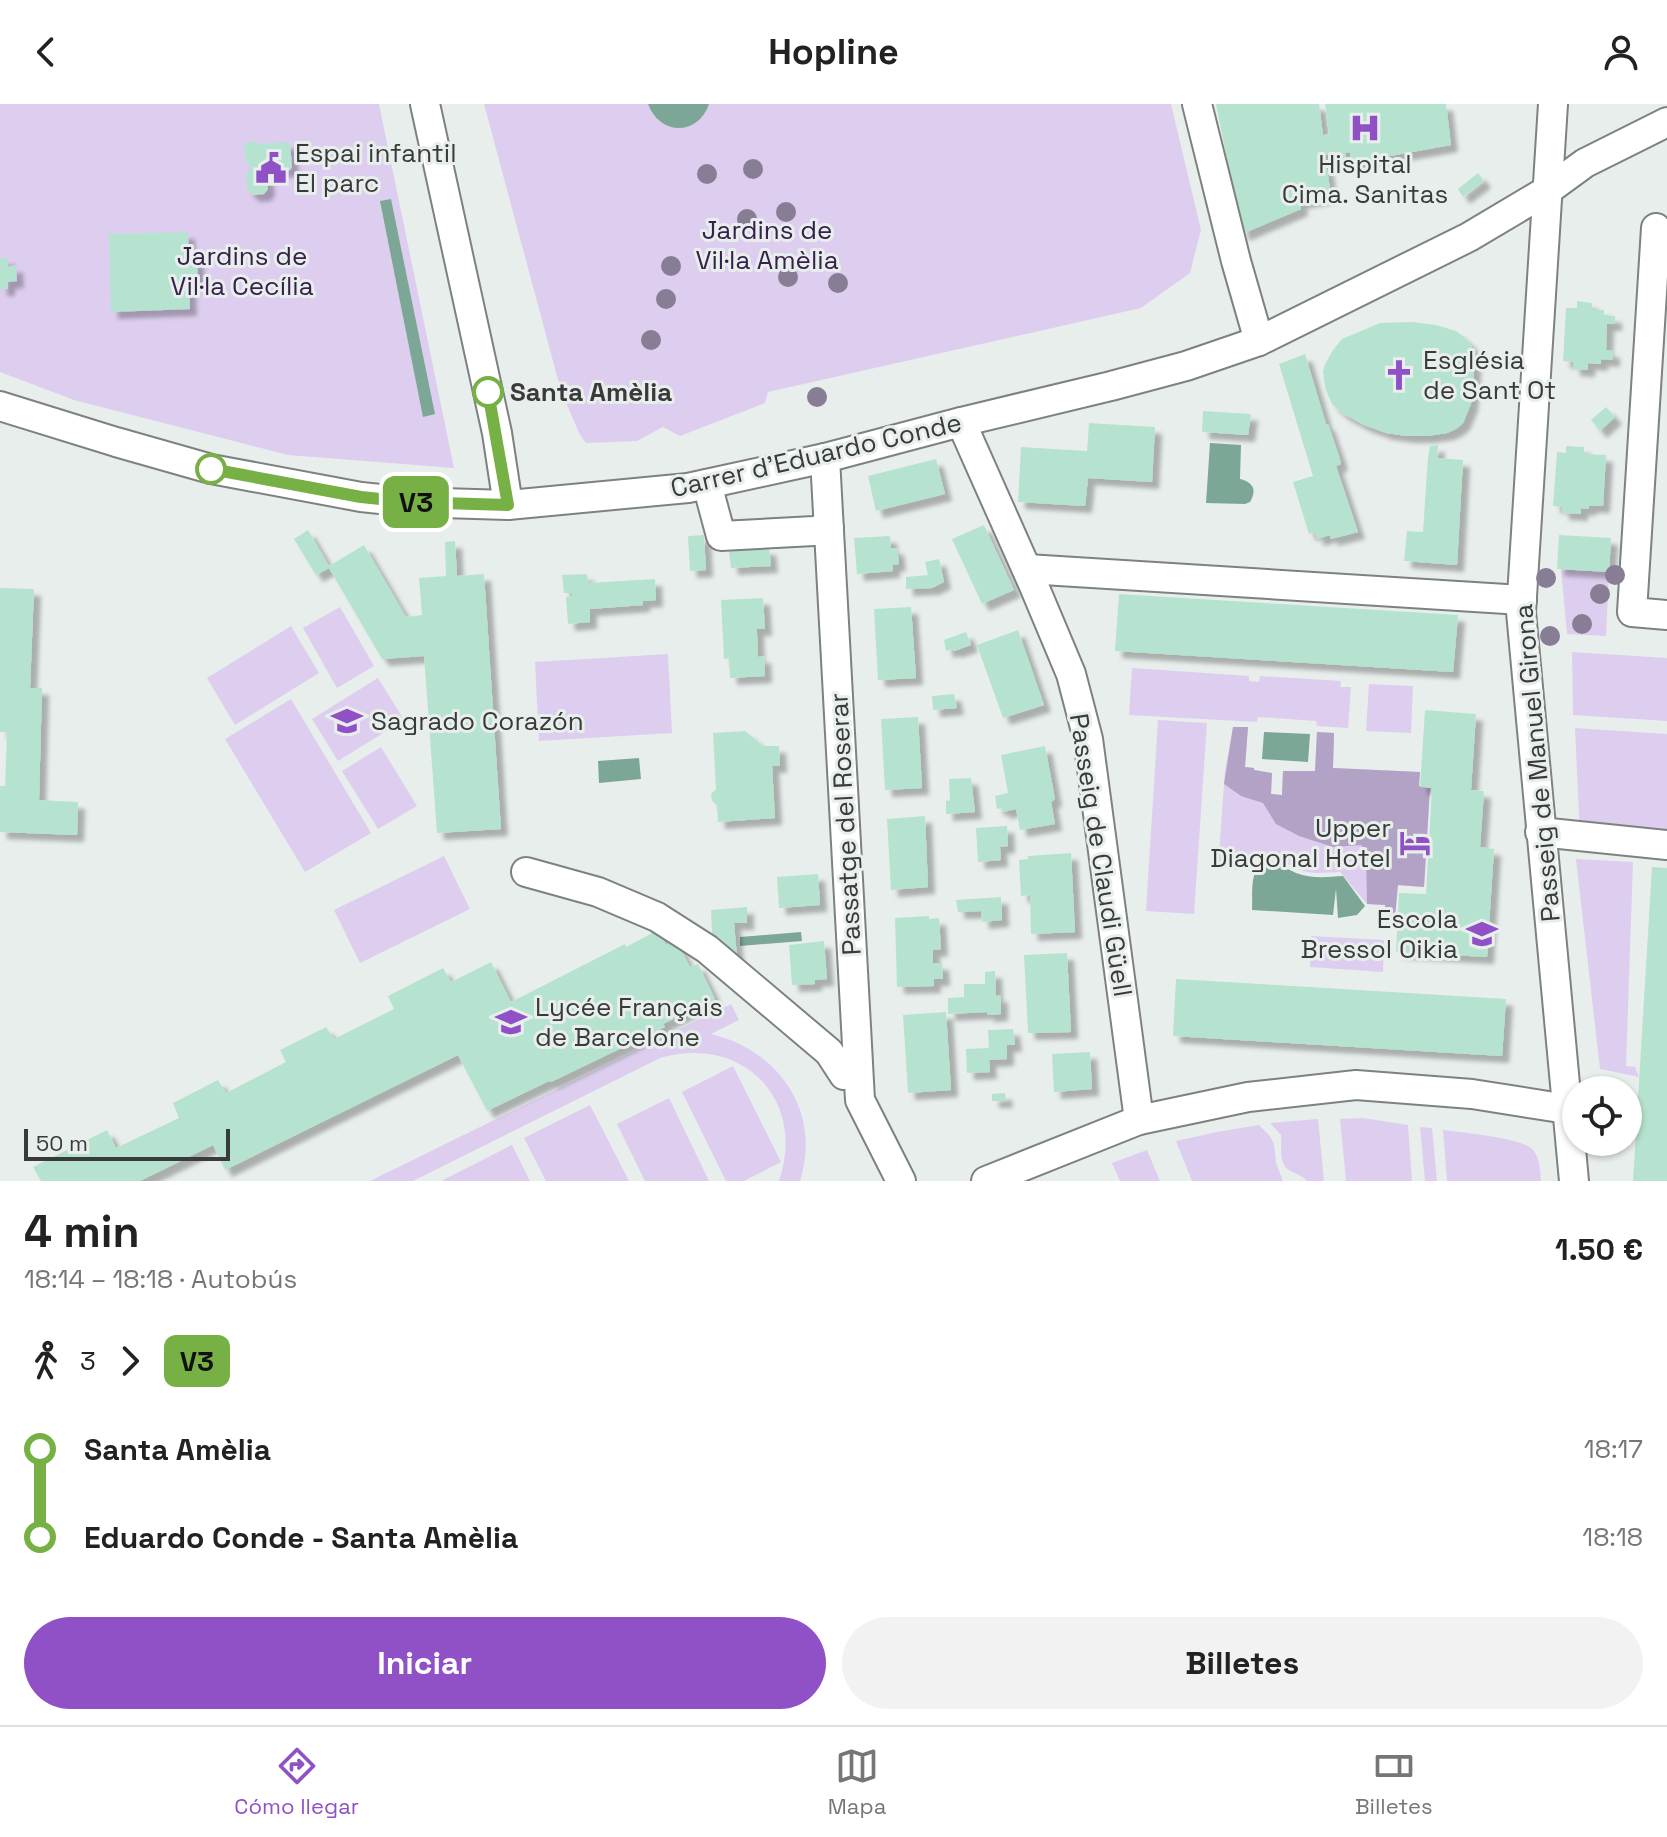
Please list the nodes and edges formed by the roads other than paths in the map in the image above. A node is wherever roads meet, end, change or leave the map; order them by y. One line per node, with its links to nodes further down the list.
1 (425, 104): 12 (street)
2 (1197, 104): 7 (street)
3 (1553, 104): 5 (street, Passeig de Manuel Girona)
4 (1667, 122): 5 (street, Carrer d'Eduardo Conde)
5 (1548, 190): 7 (street, Carrer d'Eduardo Conde); 15 (street, Passeig de Manuel Girona)
6 (1656, 228): 16 (street)
7 (1259, 341): 9 (street, Carrer d'Eduardo Conde)
8 (0, 406): 12 (street, Carrer d'Eduardo Conde)
9 (961, 422): 10 (street, Carrer d'Eduardo Conde); 14 (street, Passeig de Claudi Güell)
10 (825, 458): 11 (street, Carrer d'Eduardo Conde); 13 (street, Passatge del Roserar)
11 (707, 484): 12 (street, Carrer d'Eduardo Conde); 13 (street)
12 (508, 505)
13 (829, 528): 25 (street, Passatge del Roserar)
14 (1027, 569): 15 (street); 23 (street, Passeig de Claudi Güell)
15 (1522, 600): 17 (street, Passeig de Manuel Girona)
16 (1667, 615)
17 (1540, 832): 18 (street); 21 (street, Passeig de Manuel Girona)
18 (1667, 845)
19 (526, 872): 20 (street)
20 (844, 1075)
21 (1564, 1076)
22 (1562, 1108): 23 (street)
23 (1139, 1120): 26 (street)
24 (1572, 1156): 27 (street, Passeig de Manuel Girona)
25 (901, 1181)
26 (986, 1181)
27 (1574, 1181)

